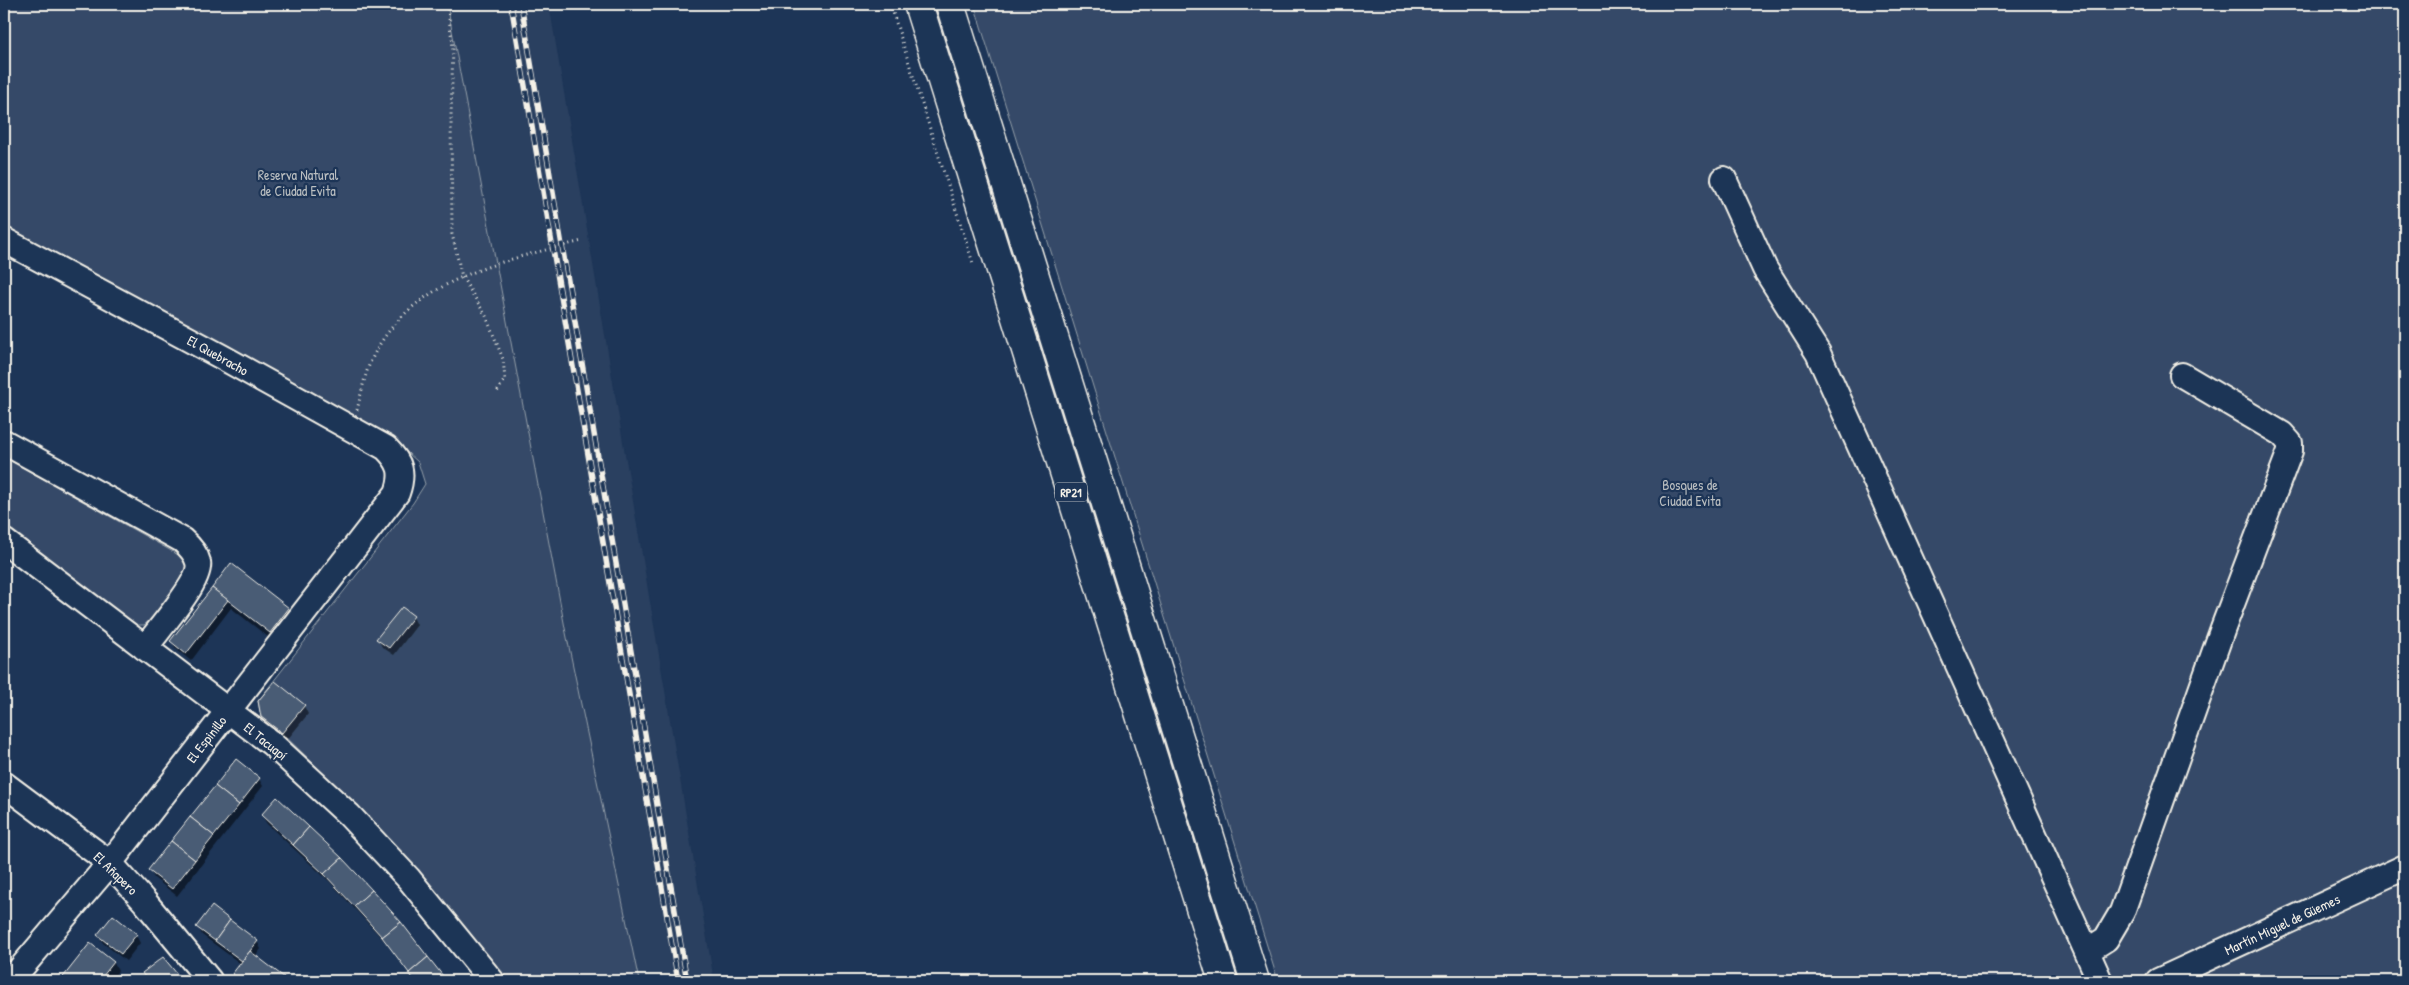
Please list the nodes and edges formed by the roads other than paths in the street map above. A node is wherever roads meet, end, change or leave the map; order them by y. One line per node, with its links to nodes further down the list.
1 (918, 4): 18 (main road, RP21)
2 (950, 4): 19 (main road, RP21)
3 (1724, 178): 14 (street)
4 (4, 240): 7 (street, El Quebracho)
5 (2182, 375): 14 (street)
6 (4, 442): 9 (street)
7 (397, 493): 10 (street, El Espinillo)
8 (4, 541): 9 (street, El Tacuapí)
9 (145, 648): 10 (street, El Tacuapí)
10 (227, 710): 12 (street, El Espinillo); 17 (street, El Tacuapí)
11 (4, 784): 12 (street, El Añapero)
12 (110, 863): 15 (street, El Espinillo); 16 (street, El Añapero)
13 (2405, 867): 21 (street, Martín Miguel de Güemes)
14 (2087, 951): 20 (street)
15 (10, 981)
16 (210, 981)
17 (492, 981)
18 (1223, 981)
19 (1255, 981)
20 (2100, 981)
21 (2158, 981)

